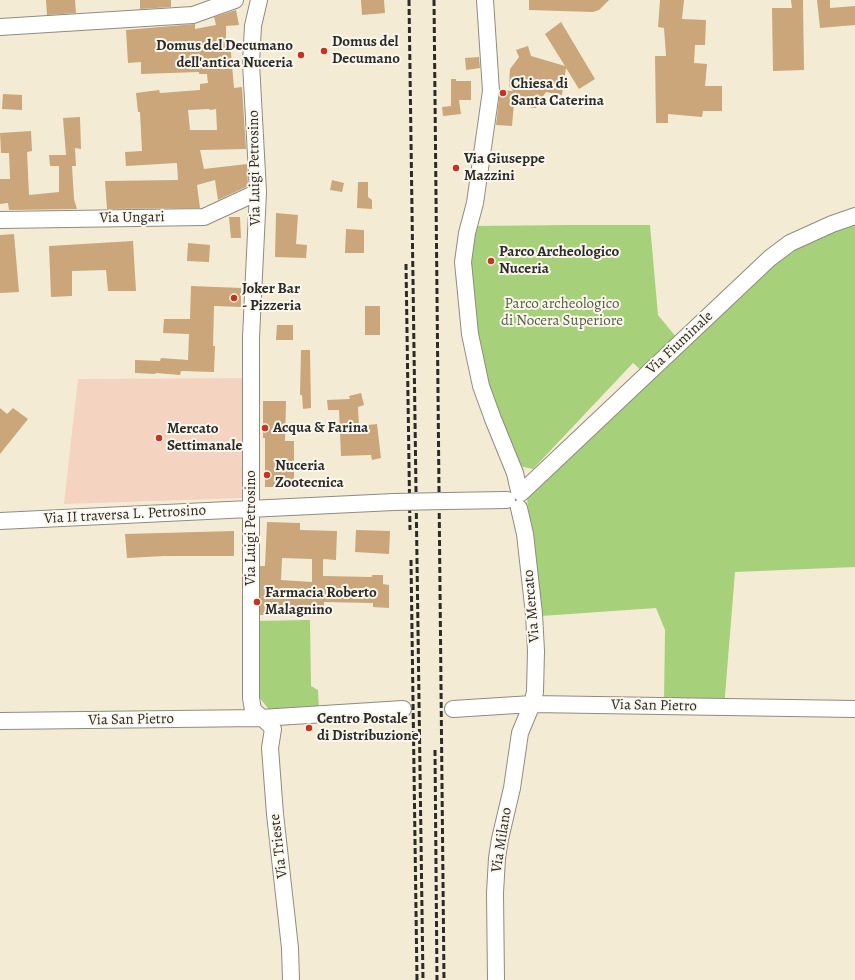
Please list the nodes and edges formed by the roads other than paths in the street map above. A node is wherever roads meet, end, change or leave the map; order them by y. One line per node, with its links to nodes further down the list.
1 (235, 0): 4 (street)
2 (259, 0): 5 (street, Via Luigi Petrosino)
3 (484, 0): 8 (street)
4 (0, 27)
5 (258, 192): 7 (street, Via Ungari); 9 (street, Via Luigi Petrosino)
6 (855, 216): 8 (street, Via Fiuminale)
7 (0, 220)
8 (516, 498): 9 (street, Via II traversa L. Petrosino, bridge); 11 (street, Via Mercato)
9 (250, 508): 10 (street, Via II traversa L. Petrosino); 15 (street, Via Luigi Petrosino)
10 (0, 521)
11 (532, 704): 13 (street, Via San Pietro); 14 (street, Via San Pietro); 18 (street, Via Milano)
12 (403, 709): 15 (street, Via San Pietro)
13 (453, 709)
14 (855, 709)
15 (261, 718): 16 (street, Via San Pietro); 17 (street, Via Trieste)
16 (0, 721)
17 (291, 980)
18 (496, 980)

